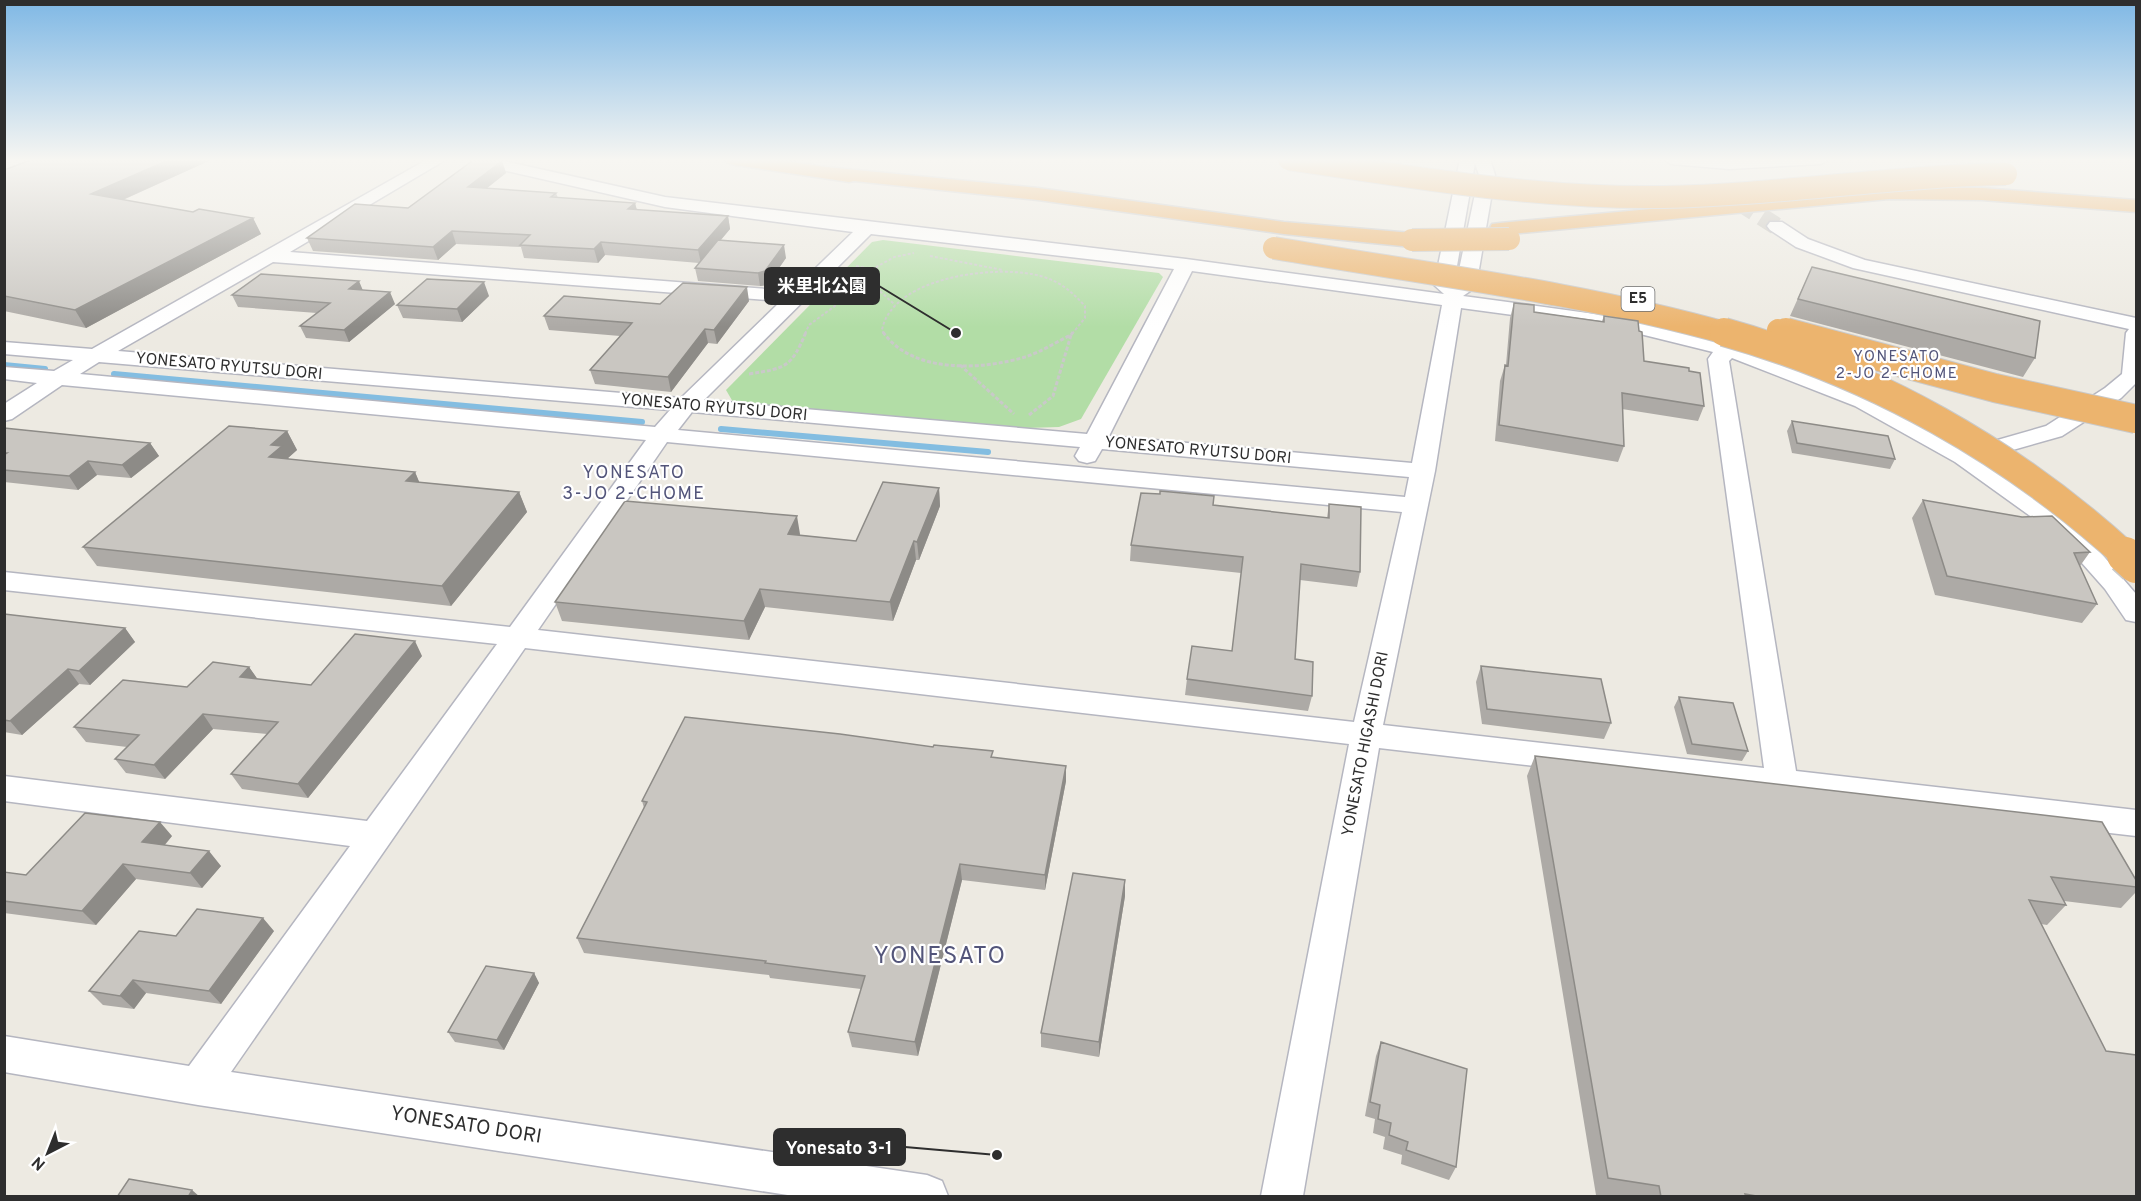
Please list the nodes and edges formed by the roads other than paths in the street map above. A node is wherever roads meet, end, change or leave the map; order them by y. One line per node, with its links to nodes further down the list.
1 (341, 215): 15 (street)
2 (766, 215): 12 (street)
3 (1054, 215): 13 (highway)
4 (1190, 215): 14 (highway, bridge)
5 (1457, 215): 17 (street, YONESATO HIGASHI DORI)
6 (1479, 215): 17 (street, YONESATO HIGASHI DORI)
7 (1682, 215): 14 (highway)
8 (1741, 215): 14 (highway)
9 (2096, 215): 10 (highway)
10 (2136, 219)
11 (1776, 226): 19 (street)
12 (867, 228): 16 (street); 18 (street)
13 (1151, 230)
14 (1504, 234)
15 (269, 256): 18 (street); 23 (street)
16 (1186, 265): 17 (street); 30 (street)
17 (1453, 296): 22 (street); 32 (street, YONESATO HIGASHI DORI)
18 (798, 297): 26 (street)
19 (2136, 324)
20 (2136, 333): 31 (street)
21 (4, 348): 23 (street, YONESATO RYUTSU DORI)
22 (1729, 350): 31 (street); 40 (street)
23 (93, 356): 25 (street); 26 (street, YONESATO RYUTSU DORI)
24 (4, 373): 25 (street, YONESATO RYUTSU DORI)
25 (57, 378): 27 (street); 29 (street, YONESATO RYUTSU DORI)
26 (686, 405): 29 (street); 30 (street, YONESATO RYUTSU DORI)
27 (4, 414)
28 (2136, 419): 35 (highway, E5, bridge)
29 (661, 435): 33 (street, YONESATO RYUTSU DORI); 38 (street)
30 (1096, 441): 32 (street, YONESATO RYUTSU DORI); 33 (street)
31 (1963, 456): 37 (street)
32 (1423, 471): 34 (street, YONESATO HIGASHI DORI)
33 (1078, 473): 34 (street, YONESATO RYUTSU DORI)
34 (1416, 506): 39 (street, YONESATO HIGASHI DORI)
35 (2136, 565)
36 (4, 581): 38 (street)
37 (2136, 613)
38 (517, 637): 39 (street); 43 (street)
39 (1366, 735): 40 (street); 47 (street, YONESATO HIGASHI DORI)
40 (1782, 784): 42 (street)
41 (4, 788): 43 (street)
42 (2136, 823)
43 (376, 836): 45 (street)
44 (4, 1054): 45 (street, YONESATO DORI)
45 (198, 1086): 46 (street, YONESATO DORI)
46 (927, 1197)
47 (1282, 1197)

